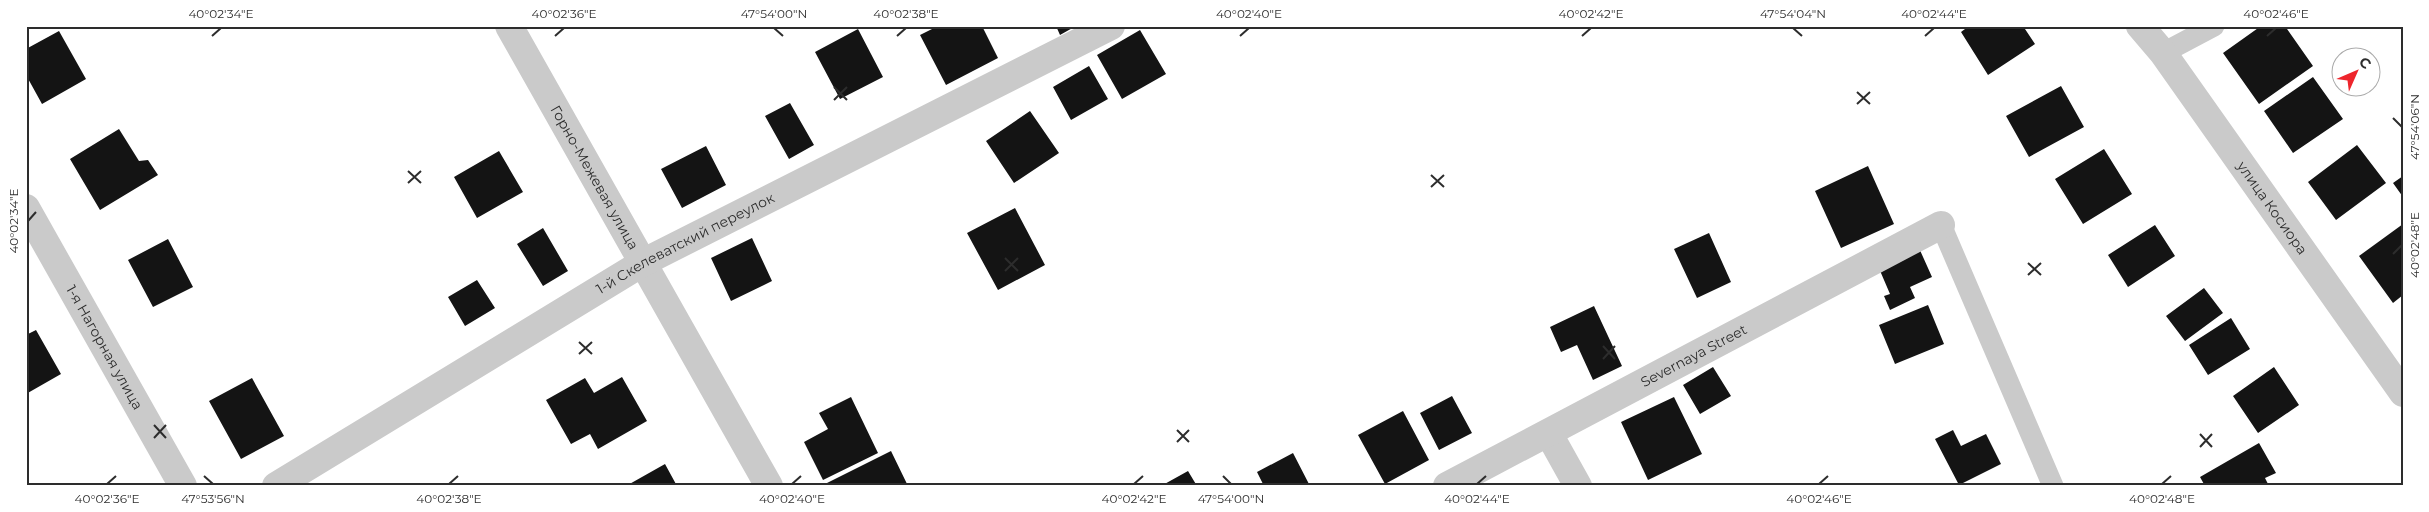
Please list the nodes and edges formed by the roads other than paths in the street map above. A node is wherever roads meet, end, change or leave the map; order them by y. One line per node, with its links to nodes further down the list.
1 (509, 26): 8 (street, Горно-Межевая улица)
2 (1111, 26): 8 (street, 1-й Скелеватский переулок)
3 (2140, 26): 5 (street, улица Косиора)
4 (2214, 26): 5 (lane)
5 (2163, 53): 9 (street, улица Косиора)
6 (26, 208): 11 (street, 1-я Нагорная улица)
7 (1941, 225): 10 (street, Severnaya Street); 16 (lane)
8 (644, 262): 12 (street, 1-й Скелеватский переулок); 13 (street, Горно-Межевая улица)
9 (2403, 393)
10 (1549, 434): 14 (street, Severnaya Street); 15 (street)
11 (183, 486)
12 (276, 486)
13 (769, 486)
14 (1447, 486)
15 (1578, 486)
16 (2053, 486)

